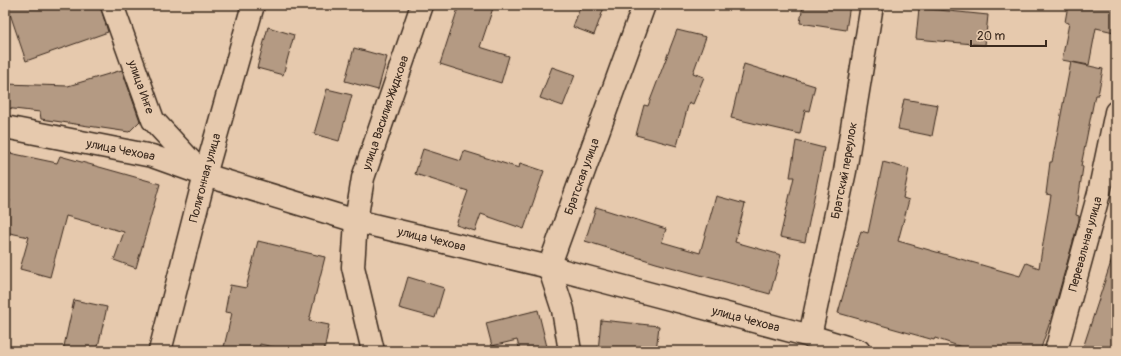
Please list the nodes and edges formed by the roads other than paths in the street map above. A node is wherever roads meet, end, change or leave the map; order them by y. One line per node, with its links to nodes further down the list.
1 (112, 5): 8 (street, улица Инге)
2 (253, 5): 8 (street, Полигонная улица)
3 (422, 5): 9 (street, улица Василия Жидкова)
4 (644, 5): 10 (street, Братская улица)
5 (872, 5): 11 (street, Братский переулок)
6 (1116, 112): 16 (street, Перевальная улица)
7 (5, 127): 8 (street, улица Чехова)
8 (205, 175): 9 (street, улица Чехова); 12 (street, Полигонная улица)
9 (356, 221): 10 (street, улица Чехова); 13 (street)
10 (549, 267): 11 (street, улица Чехова); 14 (street)
11 (810, 336): 15 (street, улица Чехова)
12 (160, 351)
13 (373, 351)
14 (570, 351)
15 (859, 351)
16 (1056, 351)

